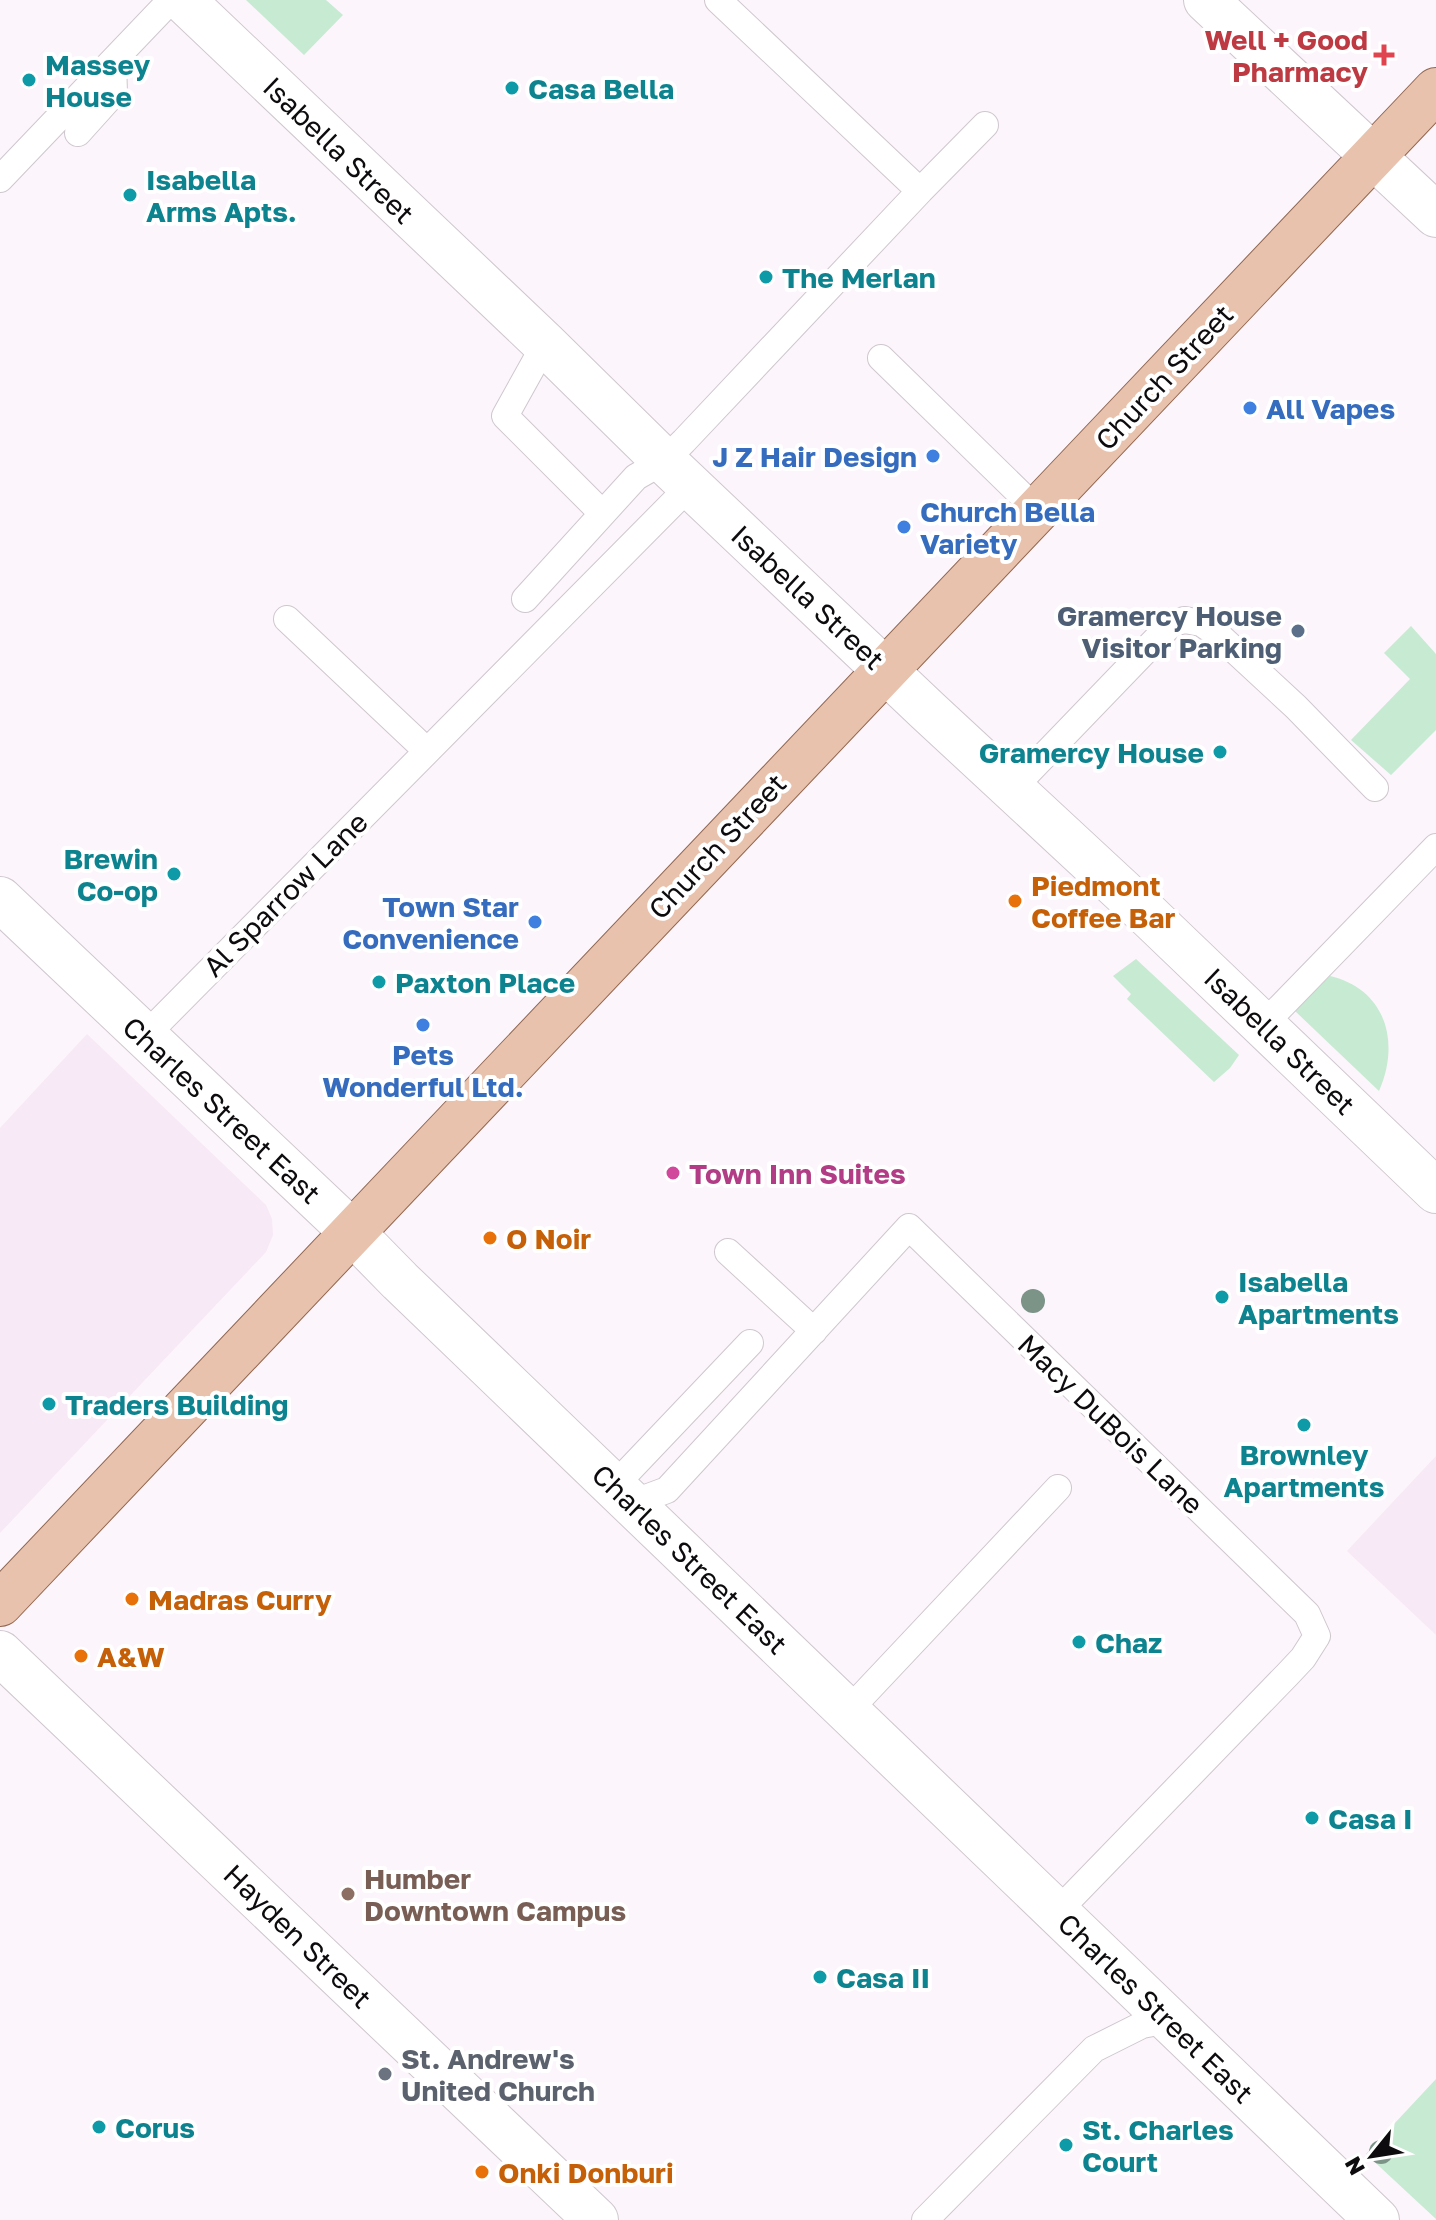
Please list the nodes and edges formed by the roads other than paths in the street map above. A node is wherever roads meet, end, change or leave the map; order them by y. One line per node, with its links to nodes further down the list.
1 (171, 0): 5 (lane)
2 (183, 0): 13 (street, Isabella Street)
3 (718, 0): 11 (lane)
4 (1206, 0): 9 (street)
5 (113, 61): 8 (lane); 10 (lane)
6 (1436, 90): 9 (main road, Church Street)
7 (985, 125): 11 (lane)
8 (78, 133)
9 (1374, 155): 12 (street); 16 (main road, Church Street)
10 (0, 179)
11 (920, 191): 15 (lane)
12 (1436, 215)
13 (545, 344): 15 (street, Isabella Street); 17 (lane)
14 (881, 358): 16 (lane)
15 (677, 473): 17 (lane); 20 (street, Isabella Street); 21 (lane, Al Sparrow Lane)
16 (1038, 511): 20 (main road, Church Street)
17 (601, 512): 18 (lane)
18 (525, 599)
19 (287, 619): 21 (lane)
20 (887, 670): 23 (street, Isabella Street); 29 (main road, Church Street)
21 (427, 751): 27 (lane, Al Sparrow Lane)
22 (1375, 788): 23 (lane)
23 (1012, 789): 26 (street, Isabella Street)
24 (1436, 847): 26 (lane)
25 (0, 899): 27 (street, Charles Street East)
26 (1263, 1025): 28 (street, Isabella Street)
27 (144, 1037): 29 (street, Charles Street East)
28 (1436, 1191)
29 (352, 1232): 34 (street, Charles Street East); 35 (main road, Church Street)
30 (728, 1252): 31 (lane)
31 (814, 1331): 34 (lane, Macy DuBois Lane); 38 (lane, Macy DuBois Lane)
32 (750, 1343): 34 (lane)
33 (1058, 1488): 37 (lane)
34 (623, 1494): 37 (street, Charles Street East)
35 (0, 1604)
36 (0, 1653): 40 (street, Hayden Street)
37 (848, 1711): 38 (street, Charles Street East)
38 (1057, 1912): 39 (street, Charles Street East)
39 (1169, 2020): 41 (lane); 42 (street, Charles Street East)
40 (581, 2215)
41 (925, 2220)
42 (1377, 2220)

